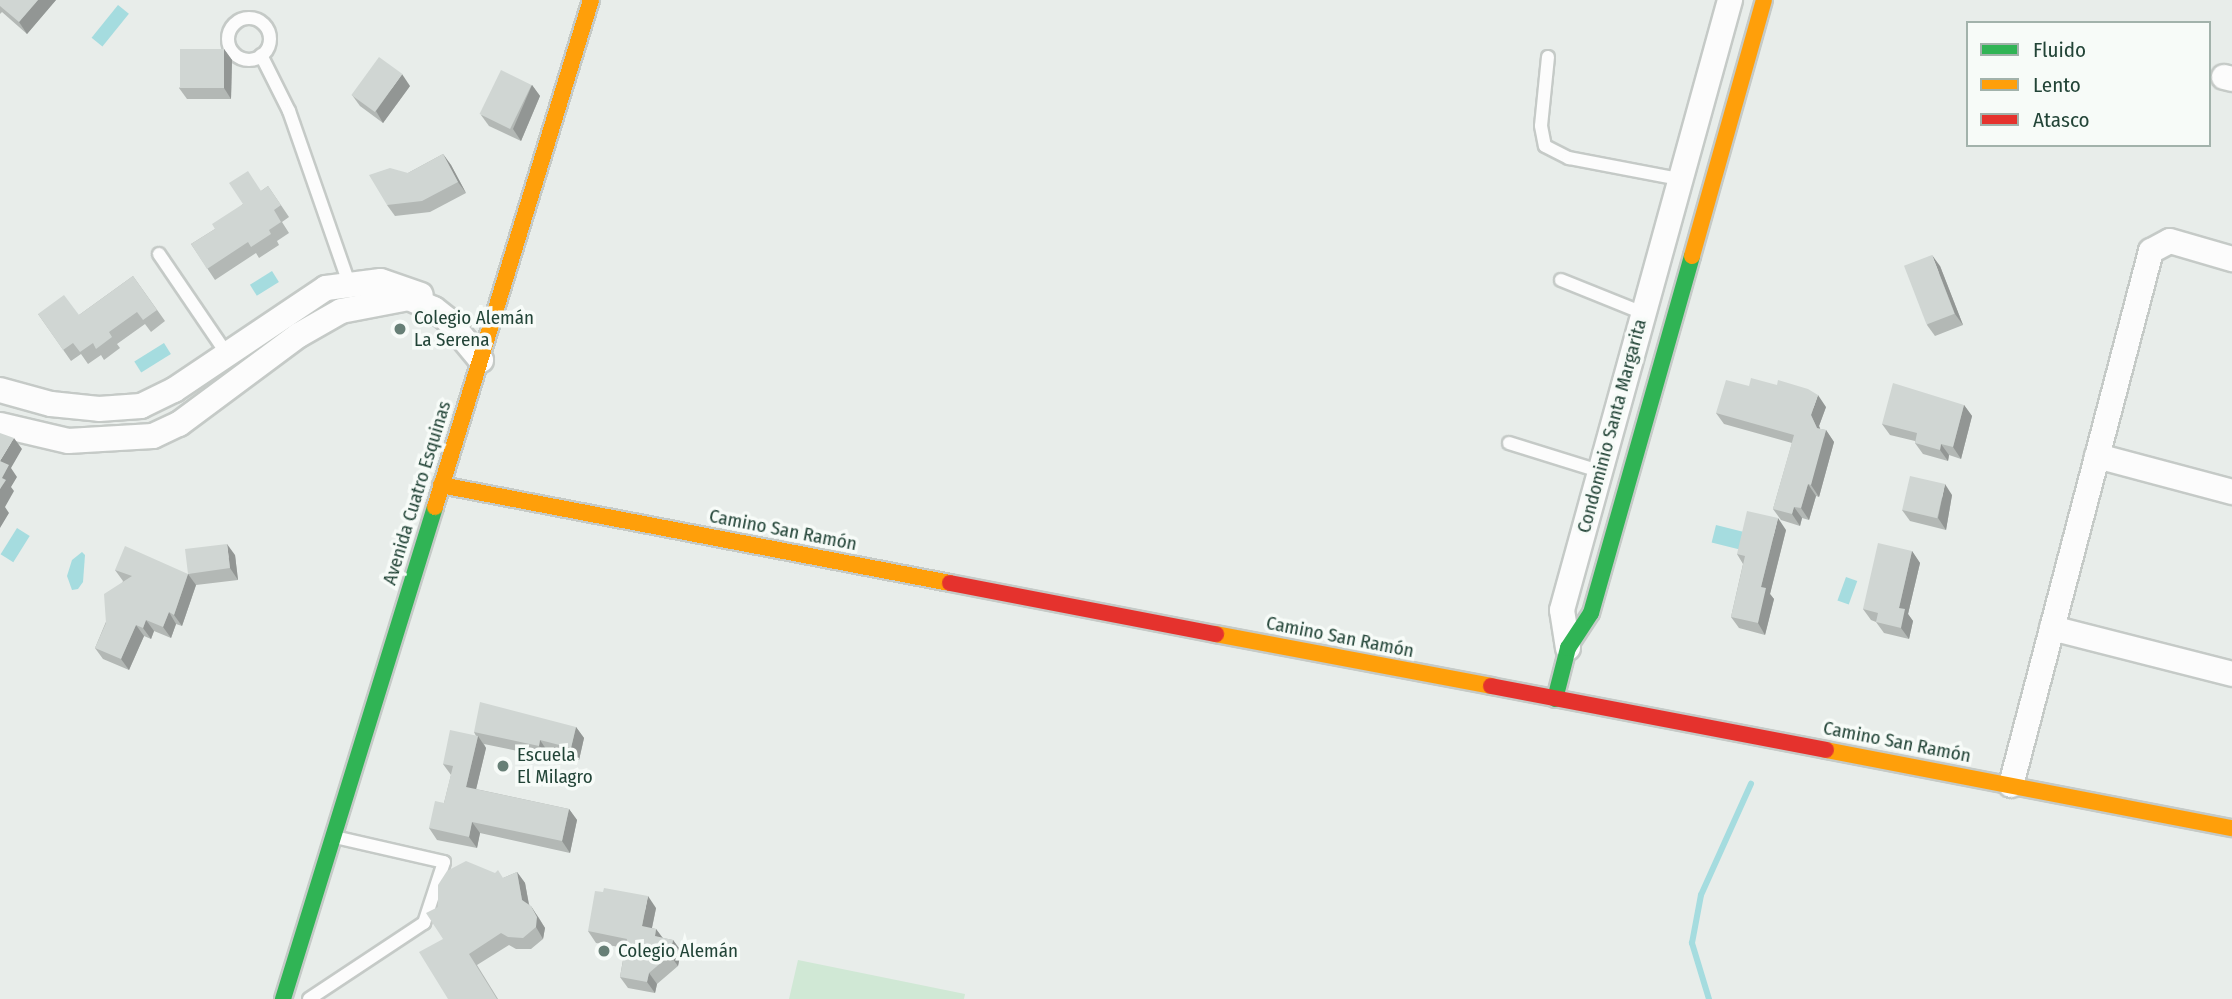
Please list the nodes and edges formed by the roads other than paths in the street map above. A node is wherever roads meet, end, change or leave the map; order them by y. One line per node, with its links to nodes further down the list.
1 (591, 0): 15 (main road, Avenida Cuatro Esquinas)
2 (1730, 0): 6 (street, Condominio Santa Margarita)
3 (1764, 0): 8 (main road, Condominio Santa Margarita)
4 (261, 55): 12 (lane)
5 (1548, 57): 6 (lane)
6 (1679, 179): 7 (street, Condominio Santa Margarita)
7 (1672, 205): 8 (street); 13 (street, Condominio Santa Margarita)
8 (1704, 216): 24 (main road, Condominio Santa Margarita)
9 (159, 254): 14 (lane)
10 (2232, 259): 19 (street)
11 (1561, 281): 13 (lane)
12 (349, 283): 14 (street); 15 (street)
13 (1643, 313): 20 (street, Condominio Santa Margarita)
14 (227, 354): 16 (street)
15 (482, 356): 17 (street); 21 (main road, Avenida Cuatro Esquinas)
16 (0, 390)
17 (0, 425)
18 (1509, 443): 20 (lane)
19 (2097, 456): 22 (street); 23 (street)
20 (1600, 471): 24 (street, Condominio Santa Margarita)
21 (441, 485): 26 (main road, Camino San Ramón); 29 (main road, Avenida Cuatro Esquinas)
22 (2232, 492)
23 (2052, 628): 25 (street); 27 (street)
24 (1568, 648): 26 (main road, Condominio Santa Margarita)
25 (2232, 674)
26 (1555, 699): 27 (main road, Camino San Ramón)
27 (2011, 785): 28 (main road, Camino San Ramón)
28 (2232, 828)
29 (331, 836): 30 (main road, Avenida Cuatro Esquinas); 31 (lane)
30 (284, 999)
31 (309, 999)

